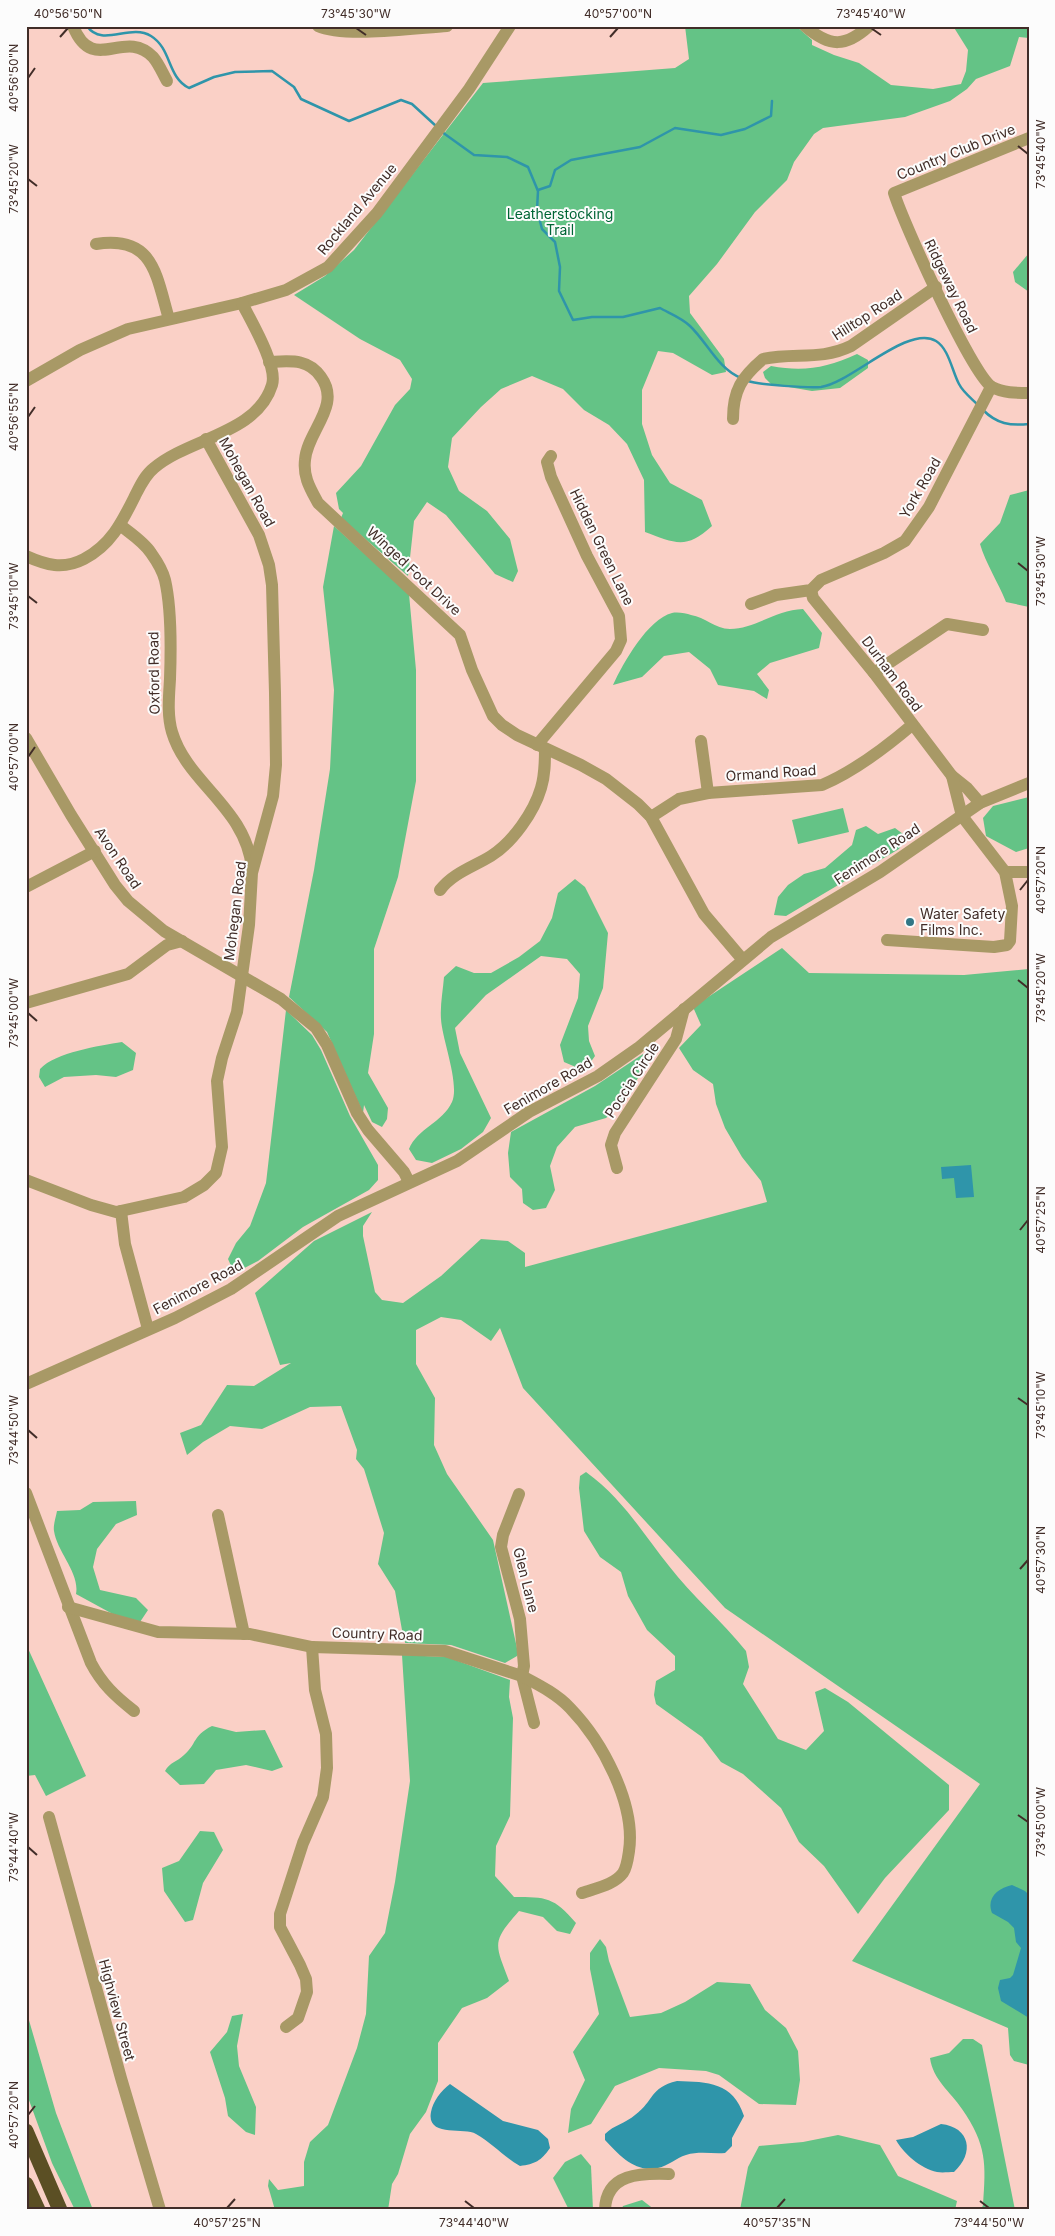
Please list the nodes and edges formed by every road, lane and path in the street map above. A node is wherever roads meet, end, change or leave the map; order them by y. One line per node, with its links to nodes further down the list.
1 (318, 26): 5 (street)
2 (447, 26): 5 (street)
3 (510, 26): 13 (street, Rockland Avenue)
4 (869, 26): 6 (street)
5 (416, 27)
6 (806, 27)
7 (75, 31): 8 (street)
8 (167, 82)
9 (1029, 138): 10 (street, Country Club Drive)
10 (894, 194): 12 (street, Ridgeway Road)
11 (96, 244): 14 (street)
12 (936, 287): 17 (street, Ridgeway Road); 19 (street, Hilltop Road)
13 (242, 304): 14 (street, Rockland Avenue); 15 (street)
14 (169, 319): 16 (street, Rockland Avenue)
15 (269, 362): 20 (street); 31 (street, Winged Foot Drive)
16 (26, 381)
17 (991, 387): 18 (street); 24 (street, York Road)
18 (1029, 393)
19 (733, 419)
20 (206, 439): 22 (street); 41 (street, Mohegan Road)
21 (551, 456): 31 (street, Hidden Green Lane)
22 (120, 525): 23 (street); 41 (street, Oxford Road)
23 (26, 556)
24 (811, 590): 25 (street, York Road); 27 (street, Durham Road)
25 (751, 604)
26 (983, 630): 27 (street)
27 (874, 673): 28 (street, Durham Road)
28 (912, 725): 32 (street, Durham Road); 34 (street, Ormand Road)
29 (26, 738): 38 (street, Avon Road)
30 (701, 741): 34 (street)
31 (541, 747): 37 (street, Winged Foot Drive); 43 (street)
32 (952, 776): 35 (street, Durham Road); 36 (street, Durham Road)
33 (1029, 783): 35 (street, Fenimore Road)
34 (708, 792): 37 (street, Ormand Road)
35 (980, 803): 36 (street, Fenimore Road)
36 (962, 816): 39 (street); 46 (street, Fenimore Road)
37 (651, 817): 46 (street, Winged Foot Drive)
38 (95, 851): 42 (street); 45 (street, Avon Road)
39 (1004, 872): 40 (street); 44 (street)
40 (1029, 872)
41 (252, 873): 47 (street, Mohegan Road)
42 (26, 887)
43 (440, 890)
44 (887, 940)
45 (182, 941): 47 (street, Avon Road); 48 (street)
46 (743, 960): 49 (street, Fenimore Road)
47 (242, 975): 52 (street, Avon Road); 53 (street, Mohegan Road)
48 (26, 1003)
49 (684, 1009): 50 (street, Poccia Circle); 52 (street, Fenimore Road)
50 (617, 1168)
51 (26, 1180): 53 (street)
52 (409, 1182): 54 (street, Fenimore Road)
53 (121, 1211): 54 (street)
54 (148, 1329): 55 (street, Fenimore Road)
55 (26, 1384)
56 (26, 1493): 59 (street)
57 (519, 1494): 62 (street, Glen Lane)
58 (218, 1515): 60 (street)
59 (68, 1607): 60 (street, Country Road); 63 (street)
60 (244, 1634): 61 (street, Country Road)
61 (312, 1647): 62 (street, Country Road); 67 (street)
62 (522, 1676): 64 (street, Glen Lane); 66 (street, Country Road)
63 (134, 1711)
64 (534, 1723)
65 (49, 1817): 73 (street, Highview Street)
66 (582, 1893)
67 (286, 2027)
68 (26, 2131): 72 (highway)
69 (669, 2174): 74 (street)
70 (26, 2184): 71 (highway)
71 (38, 2210)
72 (60, 2210)
73 (160, 2210)
74 (605, 2210)

